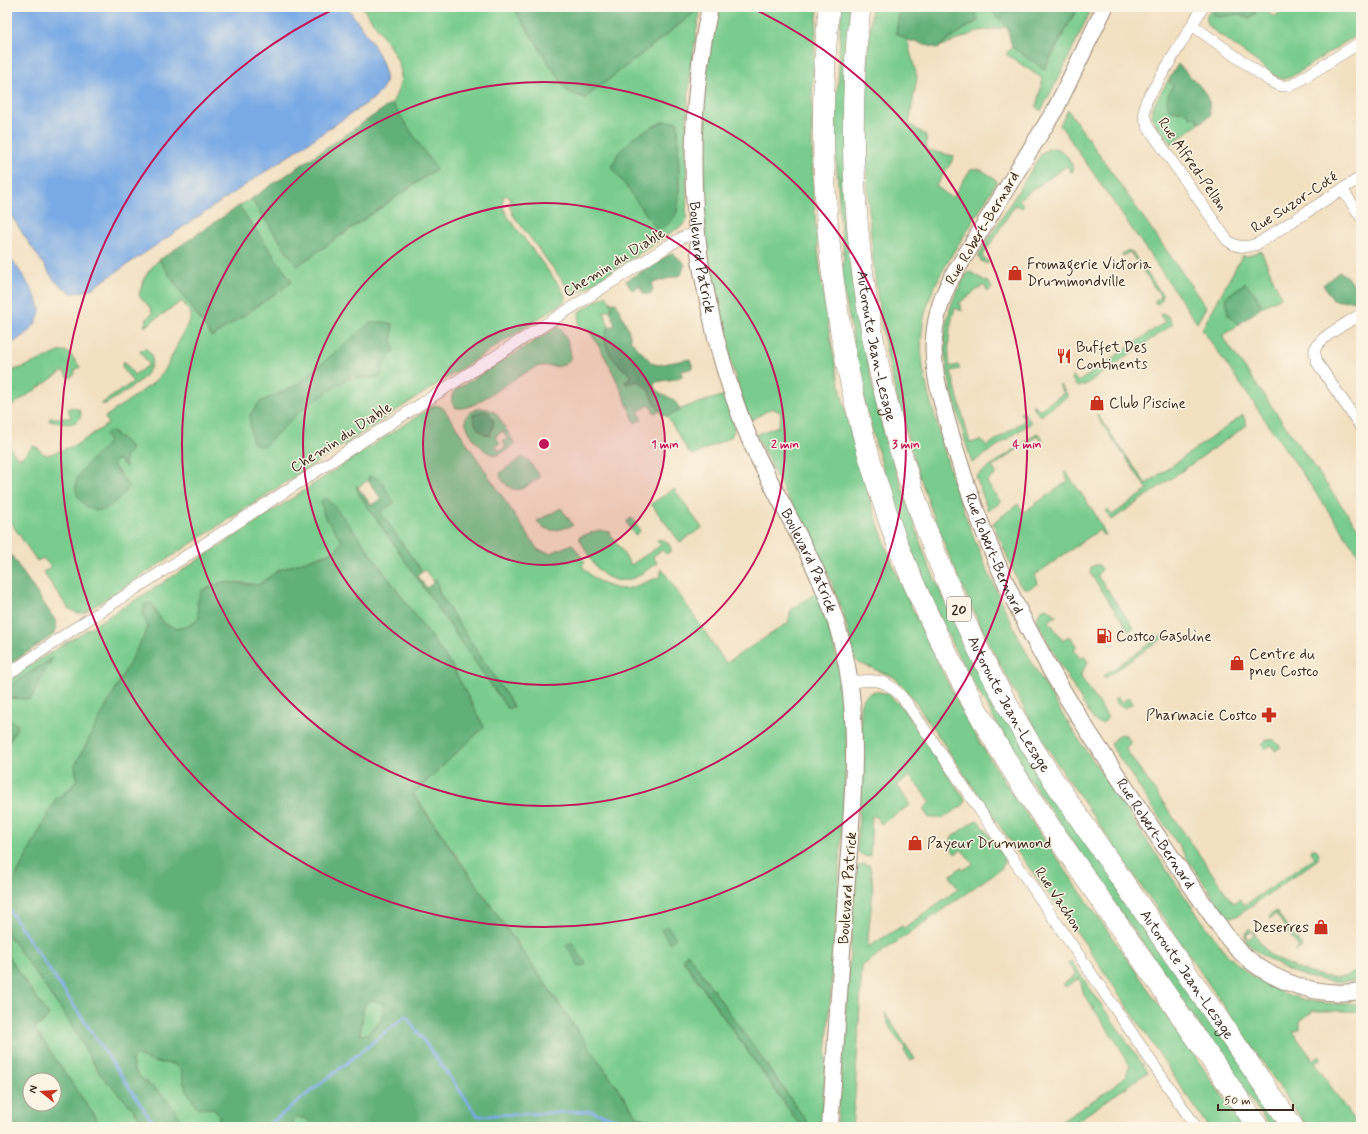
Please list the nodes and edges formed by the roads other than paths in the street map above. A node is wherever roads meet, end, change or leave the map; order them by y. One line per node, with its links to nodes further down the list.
1 (710, 7): 11 (street, Boulevard Patrick)
2 (830, 7): 20 (highway, Autoroute Jean-Lesage / 20)
3 (860, 7): 21 (highway, Autoroute Jean-Lesage / 20)
4 (1105, 7): 17 (street, Rue Robert-Bernard)
5 (1203, 7): 6 (street, Rue Alfred-Pellan)
6 (1192, 25): 7 (street); 12 (street, Rue Alfred-Pellan)
7 (1361, 42)
8 (1361, 177): 9 (street, Rue Suzor-Coté)
9 (1342, 189): 10 (street); 12 (street, Rue Suzor-Coté)
10 (1361, 217)
11 (697, 234): 15 (street, Chemin du Diable); 16 (street, Boulevard Patrick)
12 (1241, 247)
13 (1361, 314): 14 (street)
14 (1361, 427)
15 (7, 675)
16 (850, 682): 18 (street, Boulevard Patrick); 19 (street, Rue Vachon)
17 (1361, 991)
18 (830, 1127)
19 (1196, 1127)
20 (1258, 1127)
21 (1292, 1127)

